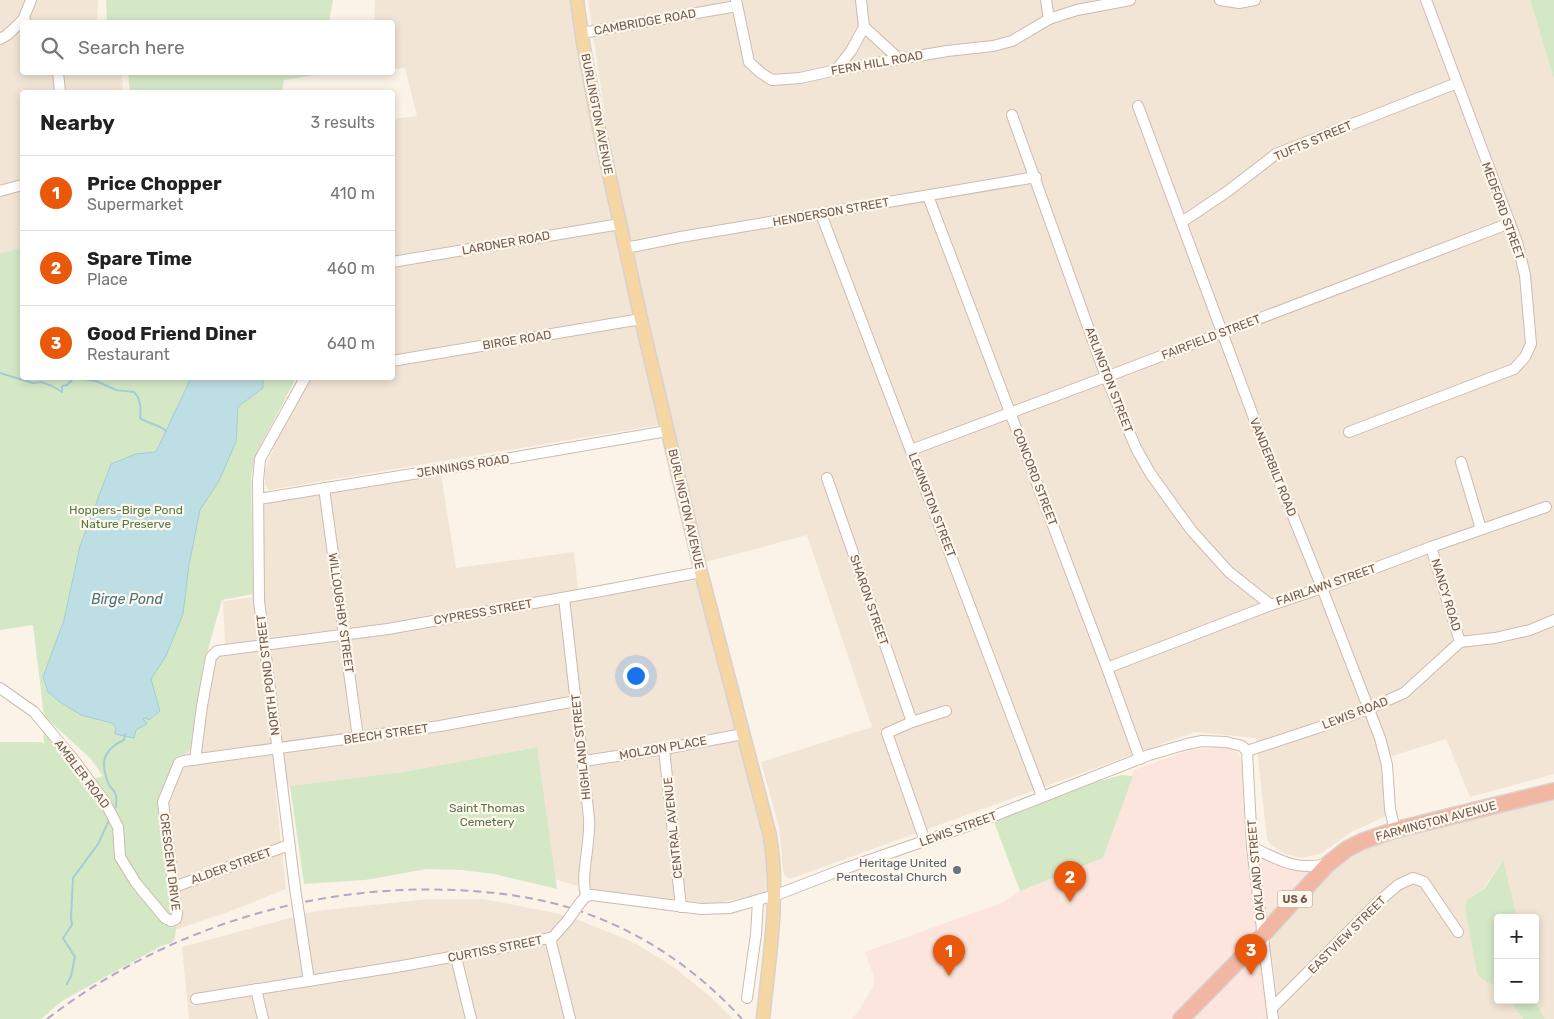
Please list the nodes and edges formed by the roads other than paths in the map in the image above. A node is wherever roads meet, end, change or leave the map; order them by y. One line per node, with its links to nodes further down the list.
1 (31, 0): 11 (street)
2 (578, 0): 14 (main road, BURLINGTON AVENUE)
3 (861, 0): 13 (street)
4 (1046, 0): 10 (street)
5 (1130, 0): 10 (street, FERN HILL ROAD)
6 (1220, 0): 7 (street)
7 (1255, 0)
8 (1426, 0): 19 (street, MEDFORD STREET)
9 (737, 3): 14 (street, CAMBRIDGE ROAD); 17 (street, FERN HILL ROAD)
10 (1048, 19): 16 (street, FERN HILL ROAD)
11 (25, 20)
12 (20, 25): 15 (street)
13 (864, 27): 16 (street); 17 (street)
14 (582, 33): 30 (main road, BURLINGTON AVENUE)
15 (0, 39)
16 (899, 59): 17 (street, FERN HILL ROAD)
17 (836, 70)
18 (58, 75): 20 (street)
19 (1457, 83): 28 (street, TUFTS STREET); 29 (street, MEDFORD STREET)
20 (60, 90)
21 (1138, 106): 28 (street, VANDERBILT ROAD)
22 (1012, 115): 23 (street, ARLINGTON STREET)
23 (1036, 177): 26 (street, HENDERSON STREET); 36 (street, ARLINGTON STREET)
24 (20, 186): 25 (street)
25 (0, 191)
26 (928, 196): 27 (street, HENDERSON STREET); 38 (street, CONCORD STREET)
27 (821, 214): 31 (street, HENDERSON STREET); 41 (street, LEXINGTON STREET)
28 (1182, 222): 34 (street, VANDERBILT ROAD)
29 (1510, 223): 34 (street, FAIRFIELD STREET); 40 (street, MEDFORD STREET)
30 (620, 224): 31 (main road, BURLINGTON AVENUE); 32 (street, LARDNER ROAD)
31 (626, 248): 33 (main road, BURLINGTON AVENUE)
32 (395, 262)
33 (641, 319): 35 (street, BIRGE ROAD); 39 (main road, BURLINGTON AVENUE)
34 (1222, 333): 36 (street, FAIRFIELD STREET); 50 (street, VANDERBILT ROAD)
35 (395, 360)
36 (1106, 377): 38 (street, FAIRFIELD STREET); 52 (street, ARLINGTON STREET)
37 (303, 380): 45 (street, NORTH POND STREET)
38 (1010, 412): 41 (street, FAIRFIELD STREET); 57 (street, CONCORD STREET)
39 (667, 431): 44 (street, JENNINGS ROAD); 49 (main road, BURLINGTON AVENUE)
40 (1349, 432)
41 (911, 450): 72 (street, LEXINGTON STREET)
42 (1461, 462): 47 (street)
43 (827, 478): 62 (street, SHARON STREET)
44 (324, 488): 45 (street, JENNINGS ROAD); 54 (street, WILLOUGHBY STREET)
45 (259, 499): 56 (street, NORTH POND STREET)
46 (1546, 506): 47 (street, FAIRLAWN STREET)
47 (1481, 529): 48 (street, FAIRLAWN STREET)
48 (1431, 547): 50 (street, FAIRLAWN STREET); 55 (street, NANCY ROAD)
49 (701, 572): 51 (street, CYPRESS STREET); 63 (main road, BURLINGTON AVENUE)
50 (1322, 588): 52 (street, FAIRLAWN STREET); 60 (street, VANDERBILT ROAD)
51 (564, 598): 54 (street, CYPRESS STREET); 59 (street, HIGHLAND STREET)
52 (1271, 605): 57 (street, FAIRLAWN STREET)
53 (1554, 620): 55 (street)
54 (345, 635): 56 (street, CYPRESS STREET); 64 (street, WILLOUGHBY STREET)
55 (1460, 642): 60 (street, LEWIS ROAD)
56 (264, 645): 65 (street, NORTH POND STREET); 69 (street, CYPRESS STREET)
57 (1108, 668): 68 (street, CONCORD STREET)
58 (0, 688): 83 (street, AMBLER ROAD)
59 (576, 701): 64 (street, BEECH STREET); 70 (street, HIGHLAND STREET)
60 (1368, 709): 67 (street, LEWIS ROAD); 73 (street, VANDERBILT ROAD)
61 (946, 711): 62 (street)
62 (912, 722): 74 (street)
63 (743, 734): 66 (street, MOLZON PLACE); 79 (main road, BURLINGTON AVENUE)
64 (358, 738): 65 (street, BEECH STREET)
65 (276, 749): 69 (street, BEECH STREET); 75 (street, NORTH POND STREET)
66 (664, 749): 70 (street, MOLZON PLACE); 82 (street, CENTRAL AVENUE)
67 (1247, 750): 68 (street); 76 (street, OAKLAND STREET)
68 (1140, 759): 72 (street, LEWIS STREET)
69 (195, 760): 78 (street, CRESCENT DRIVE)
70 (584, 761): 80 (street, HIGHLAND STREET)
71 (1554, 791): 73 (highway, FARMINGTON AVENUE / US 6)
72 (1042, 796): 74 (street, LEWIS STREET)
73 (1395, 830): 77 (highway, FARMINGTON AVENUE / US 6)
74 (925, 841): 79 (street, LEWIS STREET)
75 (289, 845): 78 (street, ALDER STREET); 88 (street, NORTH POND STREET, bridge)
76 (1252, 846): 77 (street); 85 (street, OAKLAND STREET)
77 (1328, 864): 85 (highway, FARMINGTON AVENUE / US 6)
78 (174, 887): 83 (street, CRESCENT DRIVE)
79 (774, 896): 81 (street); 96 (main road, BURLINGTON AVENUE)
80 (583, 899): 82 (street); 86 (street, CURTISS STREET, bridge)
81 (758, 901): 82 (street); 90 (street)
82 (681, 907)
83 (174, 920)
84 (1458, 932): 92 (street, EASTVIEW STREET)
85 (1262, 934): 92 (street, OAKLAND STREET); 97 (highway, FARMINGTON AVENUE / US 6)
86 (550, 938): 87 (street, CURTISS STREET); 95 (street)
87 (456, 957): 88 (street, CURTISS STREET); 94 (street)
88 (310, 981): 89 (street, CURTISS STREET)
89 (256, 989): 91 (street, CURTISS STREET); 93 (street)
90 (747, 998)
91 (196, 999)
92 (1272, 1008): 98 (street, OAKLAND STREET)
93 (263, 1019)
94 (471, 1019)
95 (570, 1019)
96 (763, 1019)
97 (1181, 1019)
98 (1273, 1019)

